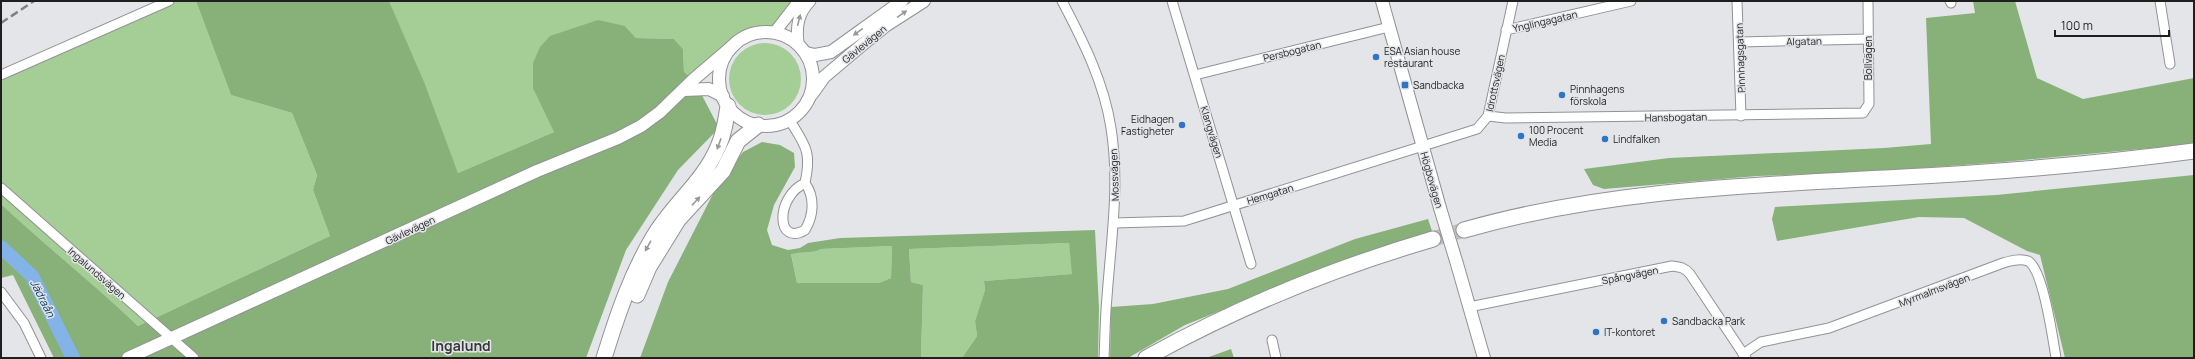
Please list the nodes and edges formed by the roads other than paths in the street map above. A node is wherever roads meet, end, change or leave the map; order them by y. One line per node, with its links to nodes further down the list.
1 (169, 1): 22 (street)
2 (799, 1): 16 (street)
3 (810, 1): 20 (street, one-way to 3)
4 (902, 1): 20 (main road, Gävlevägen, one-way to 20)
5 (924, 1): 25 (main road, Gävlevägen, one-way to 5)
6 (1062, 1): 38 (street, Mossvägen)
7 (1172, 1): 23 (street, Klangvägen)
8 (1382, 1): 14 (main road, Högbovägen)
9 (1513, 1): 15 (street, Idrottsvägen)
10 (1630, 1): 15 (street, Ynglingagatan)
11 (1737, 1): 18 (street, Pinnhagsgatan)
12 (1868, 1): 17 (street, Bollvägen)
13 (2160, 1): 21 (street)
14 (1389, 27): 23 (street, Persbogatan); 32 (main road, Högbovägen)
15 (1506, 30): 28 (street, Idrottsvägen)
16 (775, 32): 19 (main road); 20 (main road)
17 (1868, 39): 18 (street, Algatan); 27 (street, Bollvägen)
18 (1740, 42): 29 (street, Pinnhagsgatan)
19 (735, 44): 24 (main road, Gävlevägen); 26 (main road)
20 (802, 48): 25 (main road)
21 (2170, 64)
22 (1, 75)
23 (1194, 76): 37 (street, Klangvägen)
24 (684, 90): 26 (main road); 42 (main road, Gävlevägen)
25 (810, 95): 30 (main road)
26 (725, 101): 31 (main road); 48 (highway, one-way to 48)
27 (1863, 112): 29 (street, Hansbogatan)
28 (1488, 116): 29 (street, Hansbogatan); 32 (street, Idrottsvägen)
29 (1741, 116)
30 (789, 119): 31 (main road); 35 (street)
31 (758, 125): 49 (highway, one-way to 31)
32 (1423, 147): 37 (street, Hemgatan); 41 (main road, Högbovägen, bridge)
33 (2194, 151): 34 (highway)
34 (2194, 160)
35 (805, 182): 35 (street)
36 (1, 188): 42 (street, Ingalundsvägen)
37 (1234, 206): 38 (street, Hemgatan); 39 (street, Klangvägen)
38 (1114, 223): 50 (street, Mossvägen)
39 (1251, 264)
40 (1, 292): 45 (street)
41 (1469, 307): 44 (street, Spångvägen); 54 (main road, Högbovägen)
42 (172, 339): 46 (main road, Gävlevägen); 47 (street, Ingalundsvägen)
43 (1272, 340): 53 (street)
44 (1745, 356): 55 (street, Myrmalmsvägen)
45 (42, 358)
46 (128, 358)
47 (194, 358)
48 (604, 358)
49 (614, 358)
50 (1104, 358)
51 (1146, 358): 52 (highway)
52 (1163, 358)
53 (1276, 358)
54 (1484, 358)
55 (2056, 358)

